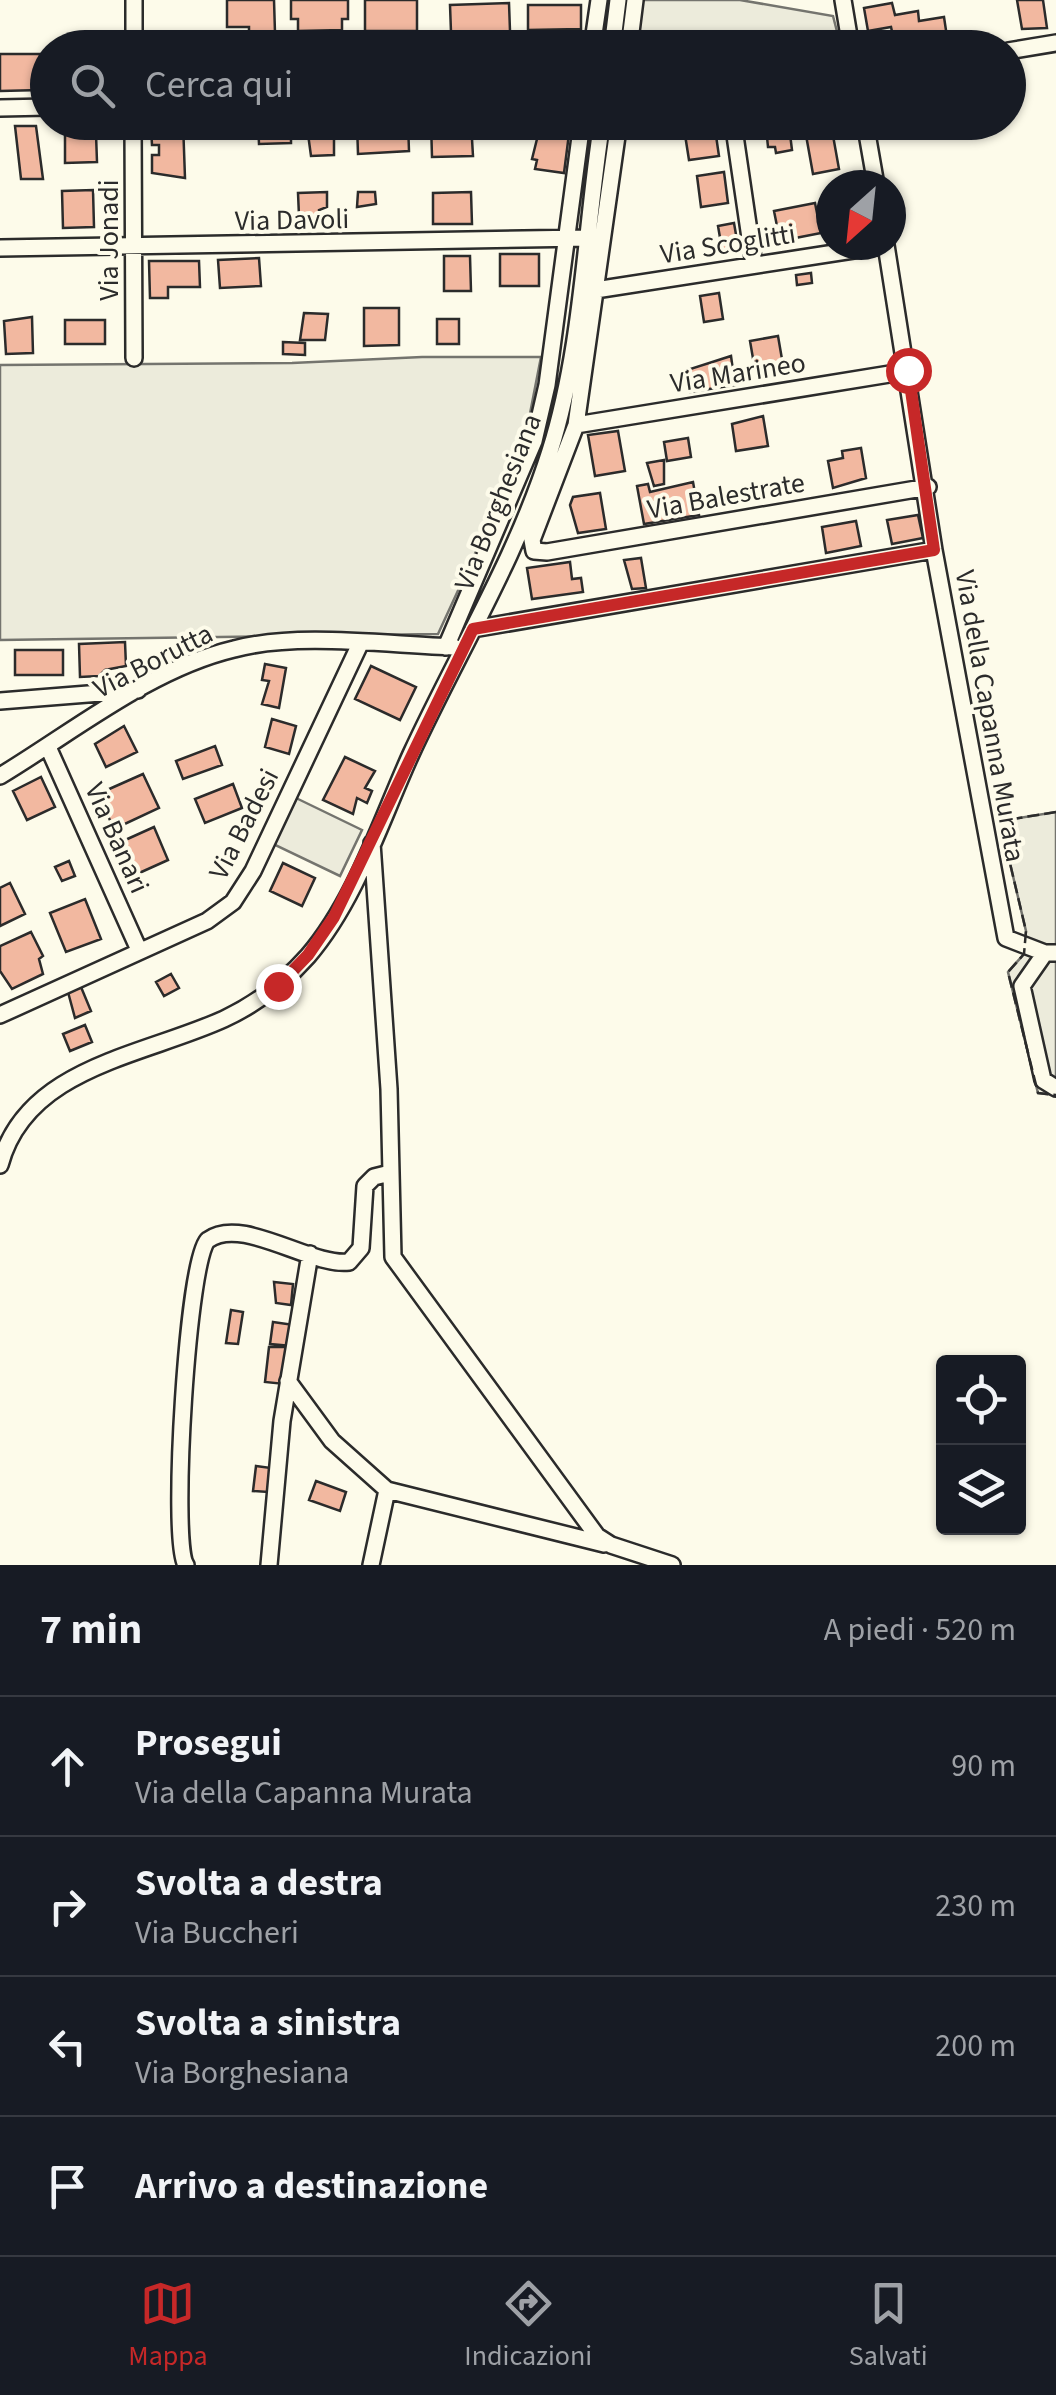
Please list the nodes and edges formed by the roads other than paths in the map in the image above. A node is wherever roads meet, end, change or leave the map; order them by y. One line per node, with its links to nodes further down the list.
1 (134, 0): 6 (street)
2 (599, 0): 7 (street)
3 (618, 0): 8 (street)
4 (635, 0): 9 (street)
5 (843, 0): 10 (street)
6 (134, 30)
7 (595, 30)
8 (614, 30)
9 (631, 30)
10 (849, 30)
11 (1056, 43): 12 (street)
12 (1026, 48)
13 (30, 107): 14 (street)
14 (0, 108)
15 (133, 140): 25 (street, Via Jonadi)
16 (580, 140): 23 (street, Via Borghesiana)
17 (600, 140): 22 (street, Via Borghesiana)
18 (617, 140): 29 (street, Via Borghesiana)
19 (736, 140): 28 (street)
20 (867, 140): 21 (street)
21 (873, 170)
22 (586, 238): 23 (street, Via Davoli); 30 (street, Via Borghesiana)
23 (568, 239): 25 (street, Via Davoli); 33 (street, Via Borghesiana)
24 (0, 248): 25 (street, Via Davoli)
25 (134, 248): 31 (street, Via Jonadi)
26 (816, 256): 28 (street, Via Scoglitti)
27 (889, 260): 32 (street, Via della Capanna Murata)
28 (754, 266): 29 (street, Via Scoglitti)
29 (596, 290): 30 (street, Via Scoglitti); 35 (street, Via Borghesiana)
30 (578, 292): 34 (street, Via Borghesiana)
31 (134, 358)
32 (908, 370): 35 (street, Via Marineo); 36 (street, Via della Capanna Murata)
33 (548, 385): 34 (street); 41 (street, Via Borghesiana)
34 (566, 387): 39 (street, Via Borghesiana)
35 (576, 425): 38 (street, Via Borghesiana)
36 (928, 486): 37 (street, Via della Capanna Murata); 38 (street, Via Balestrate)
37 (934, 550): 39 (street); 49 (street, Via della Capanna Murata)
38 (534, 551)
39 (473, 629): 42 (street, Via Borghesiana)
40 (360, 644): 41 (street, Via Borutta); 43 (street, Via Borutta); 48 (street, Via Badesi)
41 (446, 647): 42 (street, Via Borutta)
42 (464, 648): 47 (street, Via Borghesiana)
43 (142, 689): 44 (street); 45 (street, Via Borutta)
44 (0, 701)
45 (48, 746): 46 (street, Via Borutta); 48 (street, Via Banari)
46 (0, 776)
47 (372, 841): 52 (street, Via Borghesiana); 53 (street)
48 (140, 950): 50 (street, Via Badesi)
49 (1050, 952): 51 (street)
50 (0, 1014)
51 (1056, 1088)
52 (0, 1165)
53 (390, 1173): 54 (street); 57 (street)
54 (310, 1254): 55 (street); 58 (street)
55 (288, 1382): 56 (street); 59 (street)
56 (387, 1490): 57 (street); 60 (street)
57 (611, 1546): 61 (street)
58 (186, 1565)
59 (269, 1565)
60 (371, 1565)
61 (672, 1565)

